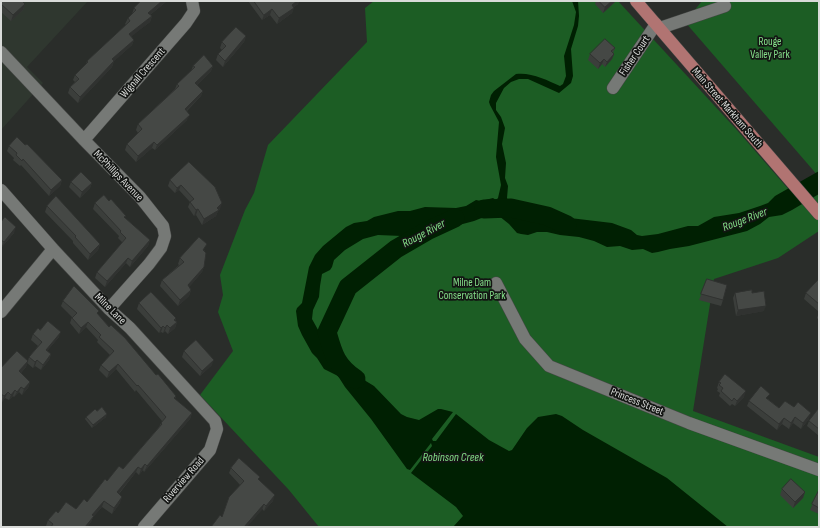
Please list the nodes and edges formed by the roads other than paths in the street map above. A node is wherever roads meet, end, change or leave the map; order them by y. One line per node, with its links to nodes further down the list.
1 (192, 1): 7 (street, Wignall Crescent)
2 (636, 1): 4 (main road, Main Street Markham South)
3 (725, 6): 4 (street)
4 (658, 26): 6 (street, Fisher Court); 9 (main road, Main Street Markham South)
5 (1, 52): 7 (street, McPhillips Avenue)
6 (613, 88)
7 (84, 140): 12 (street, McPhillips Avenue)
8 (1, 190): 10 (street, Milne Lane)
9 (819, 214)
10 (53, 249): 12 (street, Milne Lane); 13 (street)
11 (496, 283): 15 (street, Princess Street)
12 (109, 309): 14 (street, Milne Lane)
13 (1, 312)
14 (217, 429): 16 (street, Riverview Road)
15 (819, 470)
16 (144, 527)

